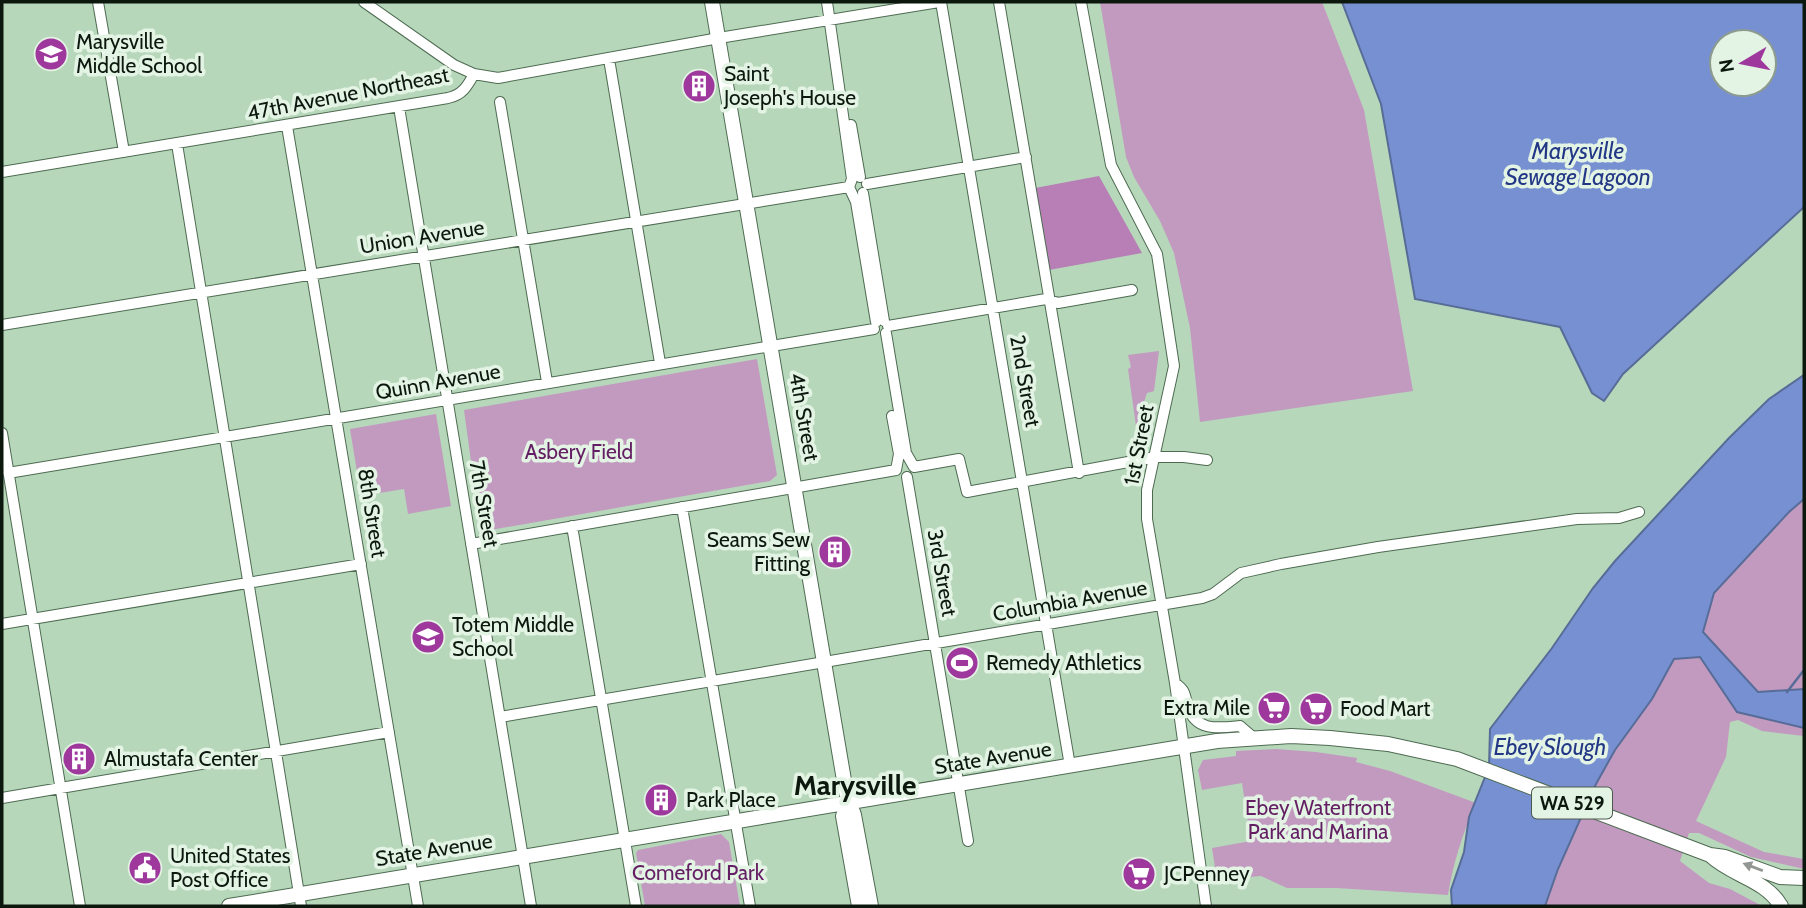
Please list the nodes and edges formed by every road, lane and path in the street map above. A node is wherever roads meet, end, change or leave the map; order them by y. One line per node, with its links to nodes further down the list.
1 (99, 2): 16 (street)
2 (364, 2): 11 (street)
3 (712, 2): 9 (main road, 4th Street)
4 (827, 2): 8 (street)
5 (940, 2): 8 (street, 47th Avenue Northeast); 18 (street, 2nd Street)
6 (999, 2): 17 (street)
7 (1081, 2): 39 (street, 1st Street)
8 (830, 19): 9 (street, 47th Avenue Northeast); 20 (street)
9 (719, 38): 10 (street, 47th Avenue Northeast); 21 (main road, 4th Street)
10 (609, 59): 11 (street, 47th Avenue Northeast); 22 (street)
11 (474, 74): 13 (street, 47th Avenue Northeast)
12 (500, 102): 23 (street)
13 (399, 107): 14 (street, 47th Avenue Northeast); 24 (street, 7th Street)
14 (287, 126): 15 (street, 47th Avenue Northeast); 25 (street, 8th Street)
15 (177, 144): 16 (street, 47th Avenue Northeast); 27 (street)
16 (124, 152): 19 (street, 47th Avenue Northeast)
17 (1026, 157): 18 (street, Union Avenue); 28 (street)
18 (969, 167): 20 (street, Union Avenue); 29 (street, 2nd Street)
19 (2, 172)
20 (857, 185): 21 (street, Union Avenue); 31 (street)
21 (747, 203): 22 (street, Union Avenue); 32 (main road, 4th Street)
22 (636, 221): 23 (street, Union Avenue); 33 (street)
23 (522, 240): 24 (street, Union Avenue); 34 (street)
24 (423, 256): 25 (street, Union Avenue); 35 (street, 7th Street)
25 (313, 274): 27 (street, Union Avenue); 36 (street, 8th Street)
26 (1132, 290): 28 (street, Quinn Avenue)
27 (201, 292): 30 (street, Union Avenue); 38 (street)
28 (1051, 301): 29 (street, Quinn Avenue); 43 (street)
29 (993, 308): 31 (street, Quinn Avenue); 44 (street, 2nd Street)
30 (2, 325)
31 (881, 328): 32 (street, Quinn Avenue); 41 (street)
32 (771, 345): 33 (street, Quinn Avenue); 45 (main road, 4th Street)
33 (660, 363): 34 (street, Quinn Avenue)
34 (547, 382): 35 (street, Quinn Avenue)
35 (446, 400): 36 (street, Quinn Avenue); 49 (street, 7th Street)
36 (337, 418): 38 (street, Quinn Avenue); 50 (street, 8th Street)
37 (2, 433): 42 (street)
38 (224, 436): 42 (street, Quinn Avenue); 51 (street)
39 (1155, 457): 40 (street); 43 (street); 52 (street, 1st Street)
40 (1208, 460)
41 (904, 465): 44 (street); 45 (street); 56 (street, 3rd Street)
42 (8, 473): 53 (street)
43 (1079, 473): 44 (street)
44 (1023, 482): 55 (street, 2nd Street)
45 (795, 487): 46 (street); 57 (main road, 4th Street)
46 (682, 507): 48 (street); 58 (street)
47 (1639, 512): 52 (street, Columbia Avenue)
48 (572, 526): 49 (street); 60 (street)
49 (471, 544): 61 (street, 7th Street)
50 (361, 564): 51 (street); 62 (street, 8th Street)
51 (248, 583): 53 (street); 65 (street)
52 (1162, 605): 55 (street, Columbia Avenue); 59 (street, 1st Street)
53 (33, 619): 54 (street); 68 (street)
54 (2, 624)
55 (1047, 625): 56 (street, Columbia Avenue); 66 (street, 2nd Street)
56 (935, 644): 57 (street, Columbia Avenue); 67 (street, 3rd Street)
57 (824, 663): 58 (street, Columbia Avenue); 70 (main road, 4th Street)
58 (712, 681): 60 (street, Columbia Avenue); 71 (street)
59 (1175, 683): 63 (street); 64 (street, 1st Street)
60 (601, 700): 61 (street, Columbia Avenue); 72 (street)
61 (500, 717): 75 (street, 7th Street)
62 (389, 732): 65 (street); 76 (street, 8th Street)
63 (1254, 738): 64 (main road, State Avenue / WA 529); 74 (main road, State Avenue / WA 529)
64 (1183, 747): 66 (main road, State Avenue / WA 529); 88 (street, 1st Street)
65 (276, 750): 68 (street); 78 (street)
66 (1070, 766): 67 (main road, State Avenue / WA 529)
67 (957, 784): 70 (main road, State Avenue / WA 529); 73 (street, 3rd Street)
68 (61, 788): 69 (street); 80 (street)
69 (2, 798)
70 (848, 803): 71 (main road, State Avenue); 86 (main road, 4th Street); 87 (main road, 4th Street)
71 (735, 821): 72 (main road, State Avenue); 85 (street)
72 (624, 839): 75 (main road, State Avenue); 84 (street)
73 (968, 841)
74 (1710, 855): 77 (main road, State Avenue, one-way to 74); 79 (main road, State Avenue)
75 (523, 857): 76 (main road, State Avenue); 83 (street, 7th Street)
76 (413, 875): 78 (main road, State Avenue); 82 (street, 8th Street)
77 (1801, 878): 79 (main road)
78 (300, 900): 81 (main road, State Avenue)
79 (1780, 905)
80 (80, 906)
81 (229, 906)
82 (418, 906)
83 (531, 906)
84 (636, 906)
85 (750, 906)
86 (859, 906)
87 (871, 906)
88 (1206, 906)

